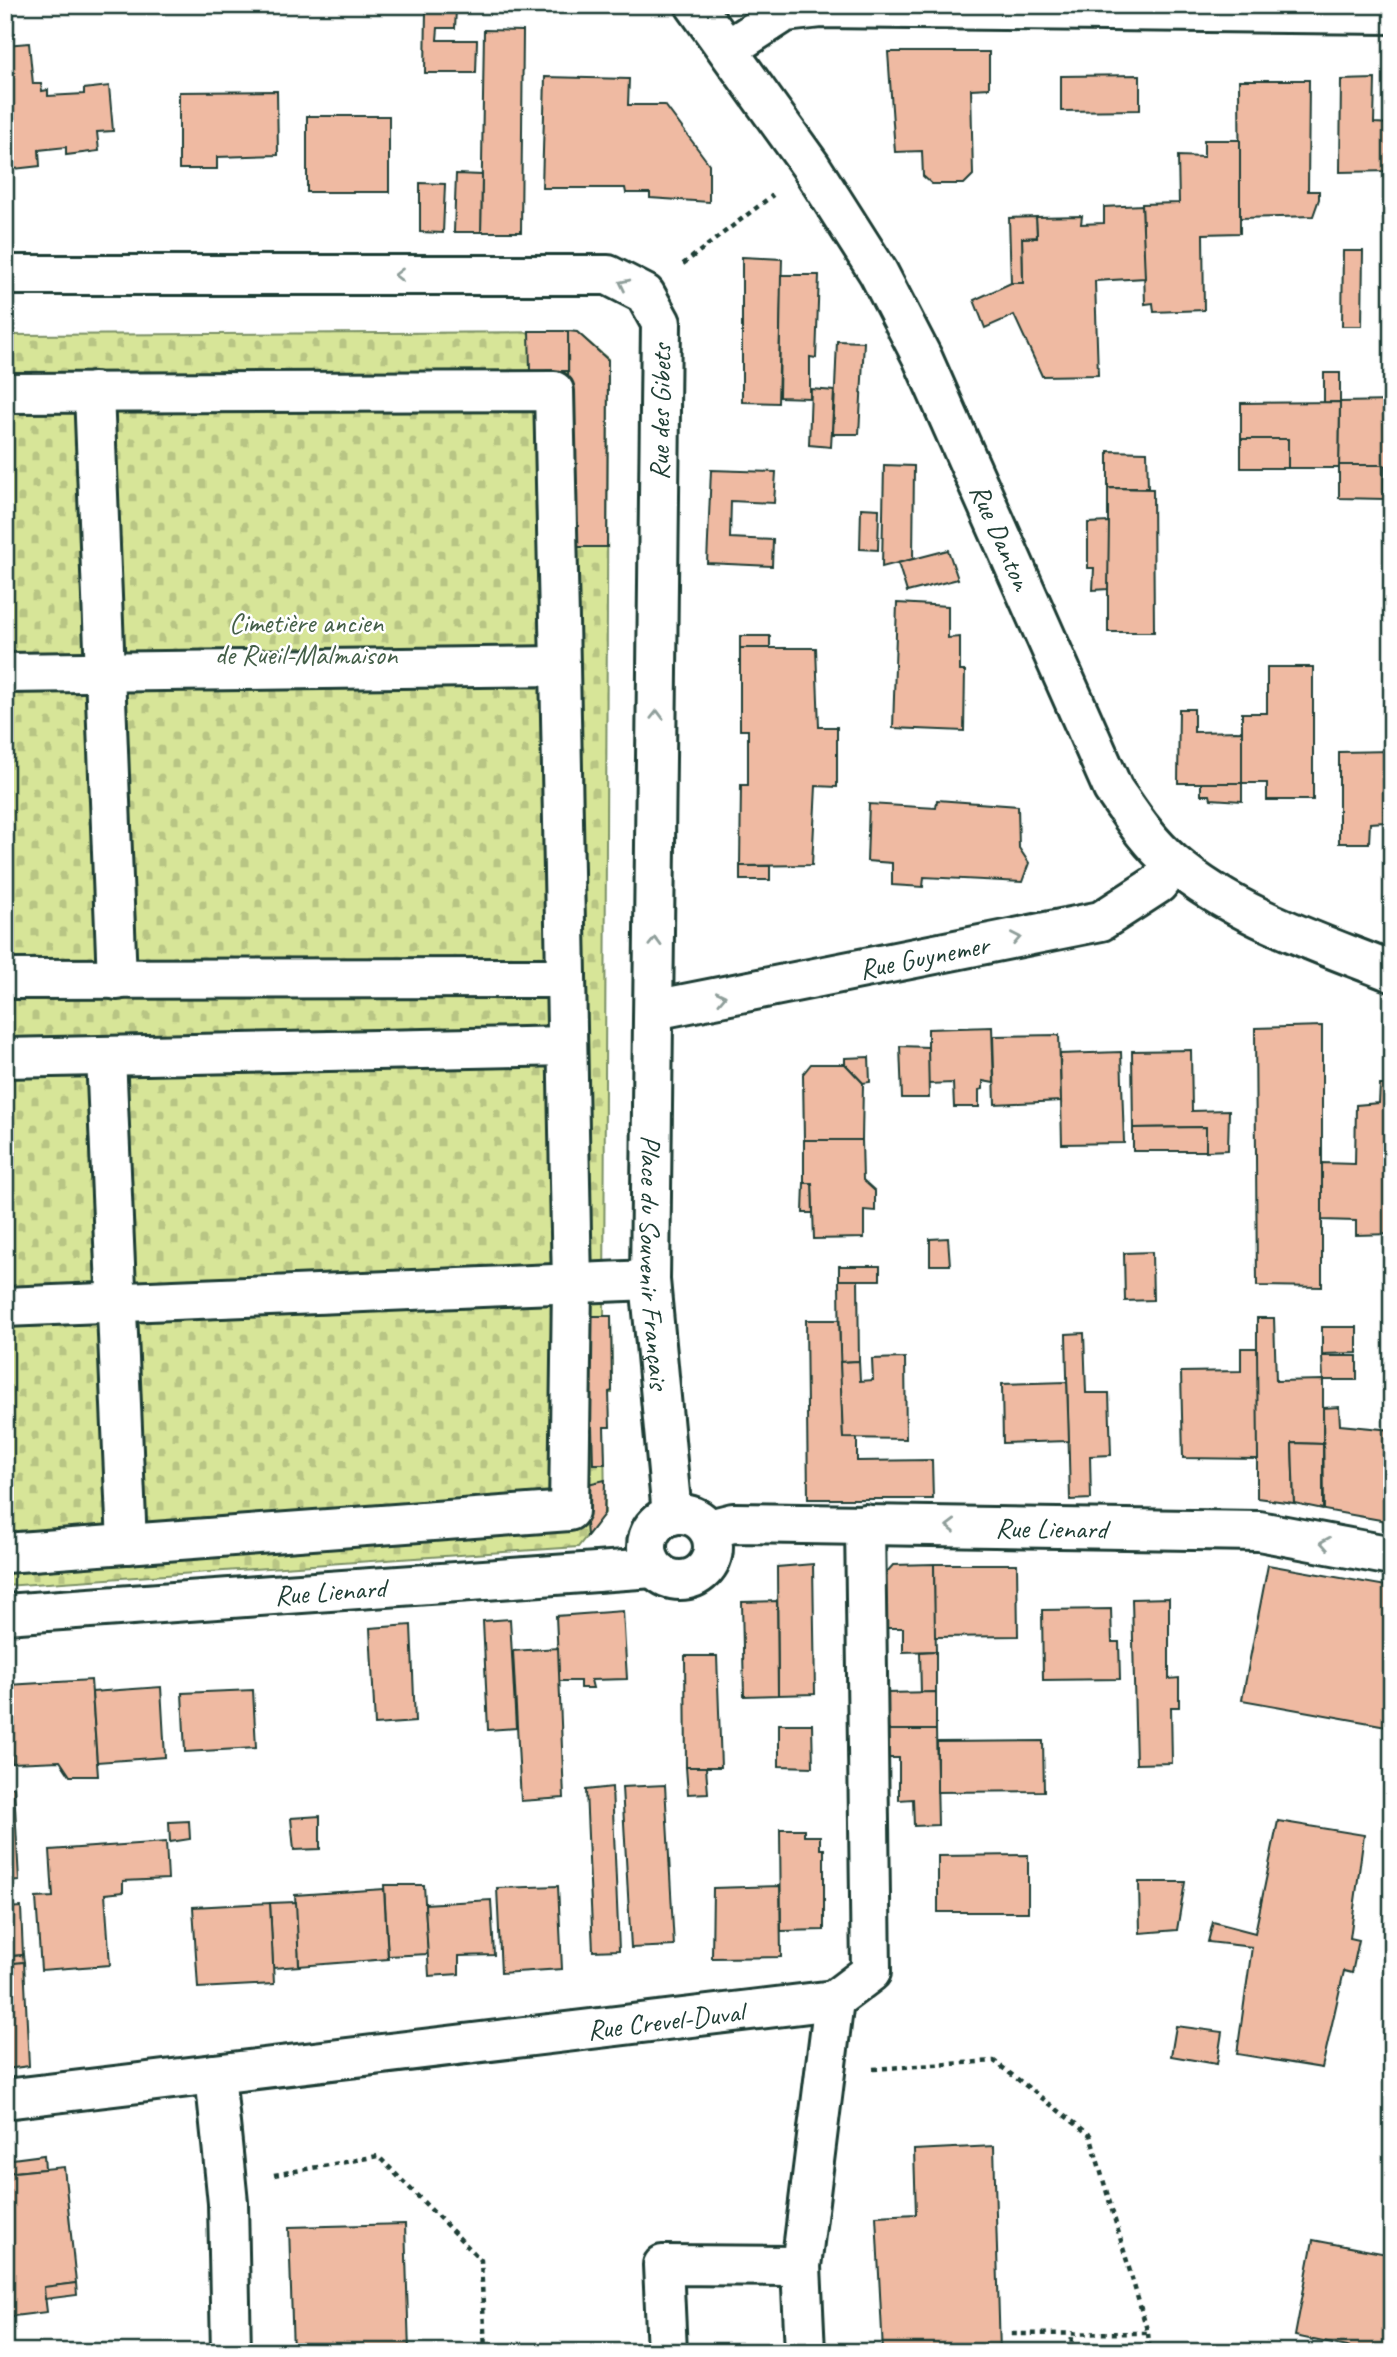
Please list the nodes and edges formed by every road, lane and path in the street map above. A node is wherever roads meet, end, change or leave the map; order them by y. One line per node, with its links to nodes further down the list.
1 (695, 5): 4 (street, Rue Danton)
2 (1278, 8): 3 (street); 4 (street)
3 (1392, 14)
4 (728, 49): 11 (street, Rue Danton)
5 (5, 275): 16 (street, Rue des Gibets, one-way to 5)
6 (94, 392): 7 (street); 8 (street); 9 (street)
7 (5, 393)
8 (560, 666): 9 (street); 13 (street)
9 (104, 672): 10 (street); 15 (street)
10 (5, 673)
11 (1173, 864): 12 (street, Rue Danton); 16 (street, Rue Guynemer, one-way to 11)
12 (1392, 972)
13 (566, 978): 15 (street); 17 (street)
14 (5, 979): 15 (street)
15 (117, 980)
16 (654, 1010): 20 (street, Place du Souvenir Français)
17 (568, 1046): 18 (street); 21 (street)
18 (106, 1056): 19 (street); 22 (street)
19 (5, 1058)
20 (650, 1280): 21 (street); 24 (street, Place du Souvenir Français)
21 (572, 1284): 22 (street); 27 (street)
22 (117, 1303): 23 (street); 27 (street)
23 (5, 1307)
24 (672, 1515): 26 (street); 30 (street)
25 (865, 1524): 26 (street, Rue Lienard); 29 (street, Rue Lienard, one-way to 25); 32 (street)
26 (709, 1529): 30 (street)
27 (127, 1544): 28 (street)
28 (5, 1553)
29 (1392, 1556)
30 (653, 1568): 31 (street, Rue Lienard)
31 (5, 1614)
32 (834, 2000): 33 (street); 34 (street, Rue Crevel-Duval)
33 (825, 2072): 37 (street); 38 (path)
34 (215, 2074): 35 (street, Rue Crevel-Duval); 36 (street)
35 (5, 2098)
36 (221, 2133): 41 (street); 42 (path)
37 (801, 2266): 43 (street); 44 (street)
38 (1148, 2333): 40 (path); 46 (path)
39 (1010, 2334): 40 (path)
40 (1072, 2334): 45 (path)
41 (231, 2352)
42 (485, 2352)
43 (667, 2352)
44 (805, 2352)
45 (1071, 2352)
46 (1150, 2352)

